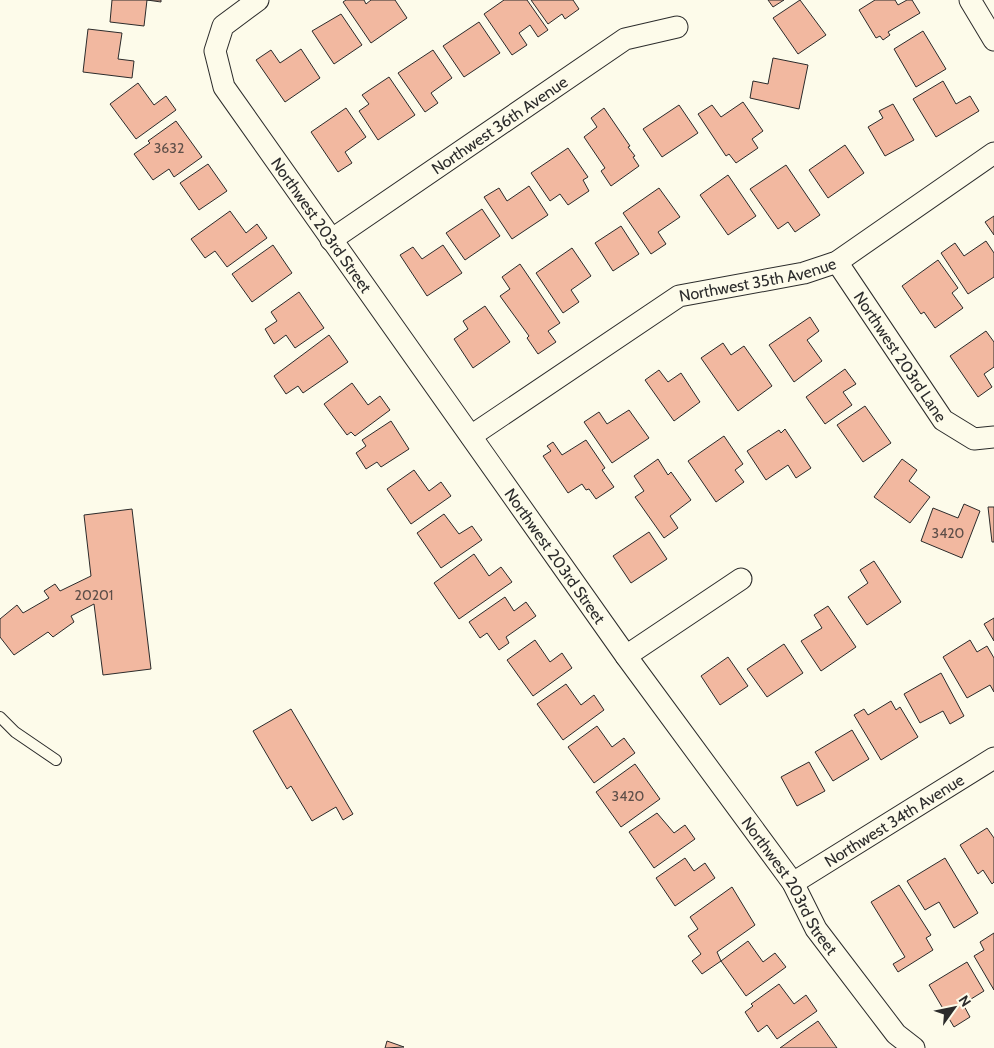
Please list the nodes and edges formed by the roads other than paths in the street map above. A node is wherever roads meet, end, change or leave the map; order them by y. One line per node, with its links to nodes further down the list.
1 (258, 0): 6 (street, Northwest 203rd Street)
2 (970, 0): 4 (street)
3 (677, 27): 6 (street, Northwest 36th Avenue)
4 (994, 40)
5 (994, 153): 7 (street, Northwest 35th Avenue)
6 (331, 240): 8 (street, Northwest 203rd Street)
7 (837, 262): 8 (street, Northwest 35th Avenue); 9 (street, Northwest 203rd Lane)
8 (471, 436): 11 (street, Northwest 203rd Street)
9 (984, 438)
10 (741, 579): 11 (street)
11 (626, 656): 15 (street, Northwest 203rd Street)
12 (0, 717): 14 (lane)
13 (994, 758): 15 (street, Northwest 34th Avenue)
14 (56, 760)
15 (793, 883): 16 (street, Northwest 203rd Street)
16 (914, 1048)

